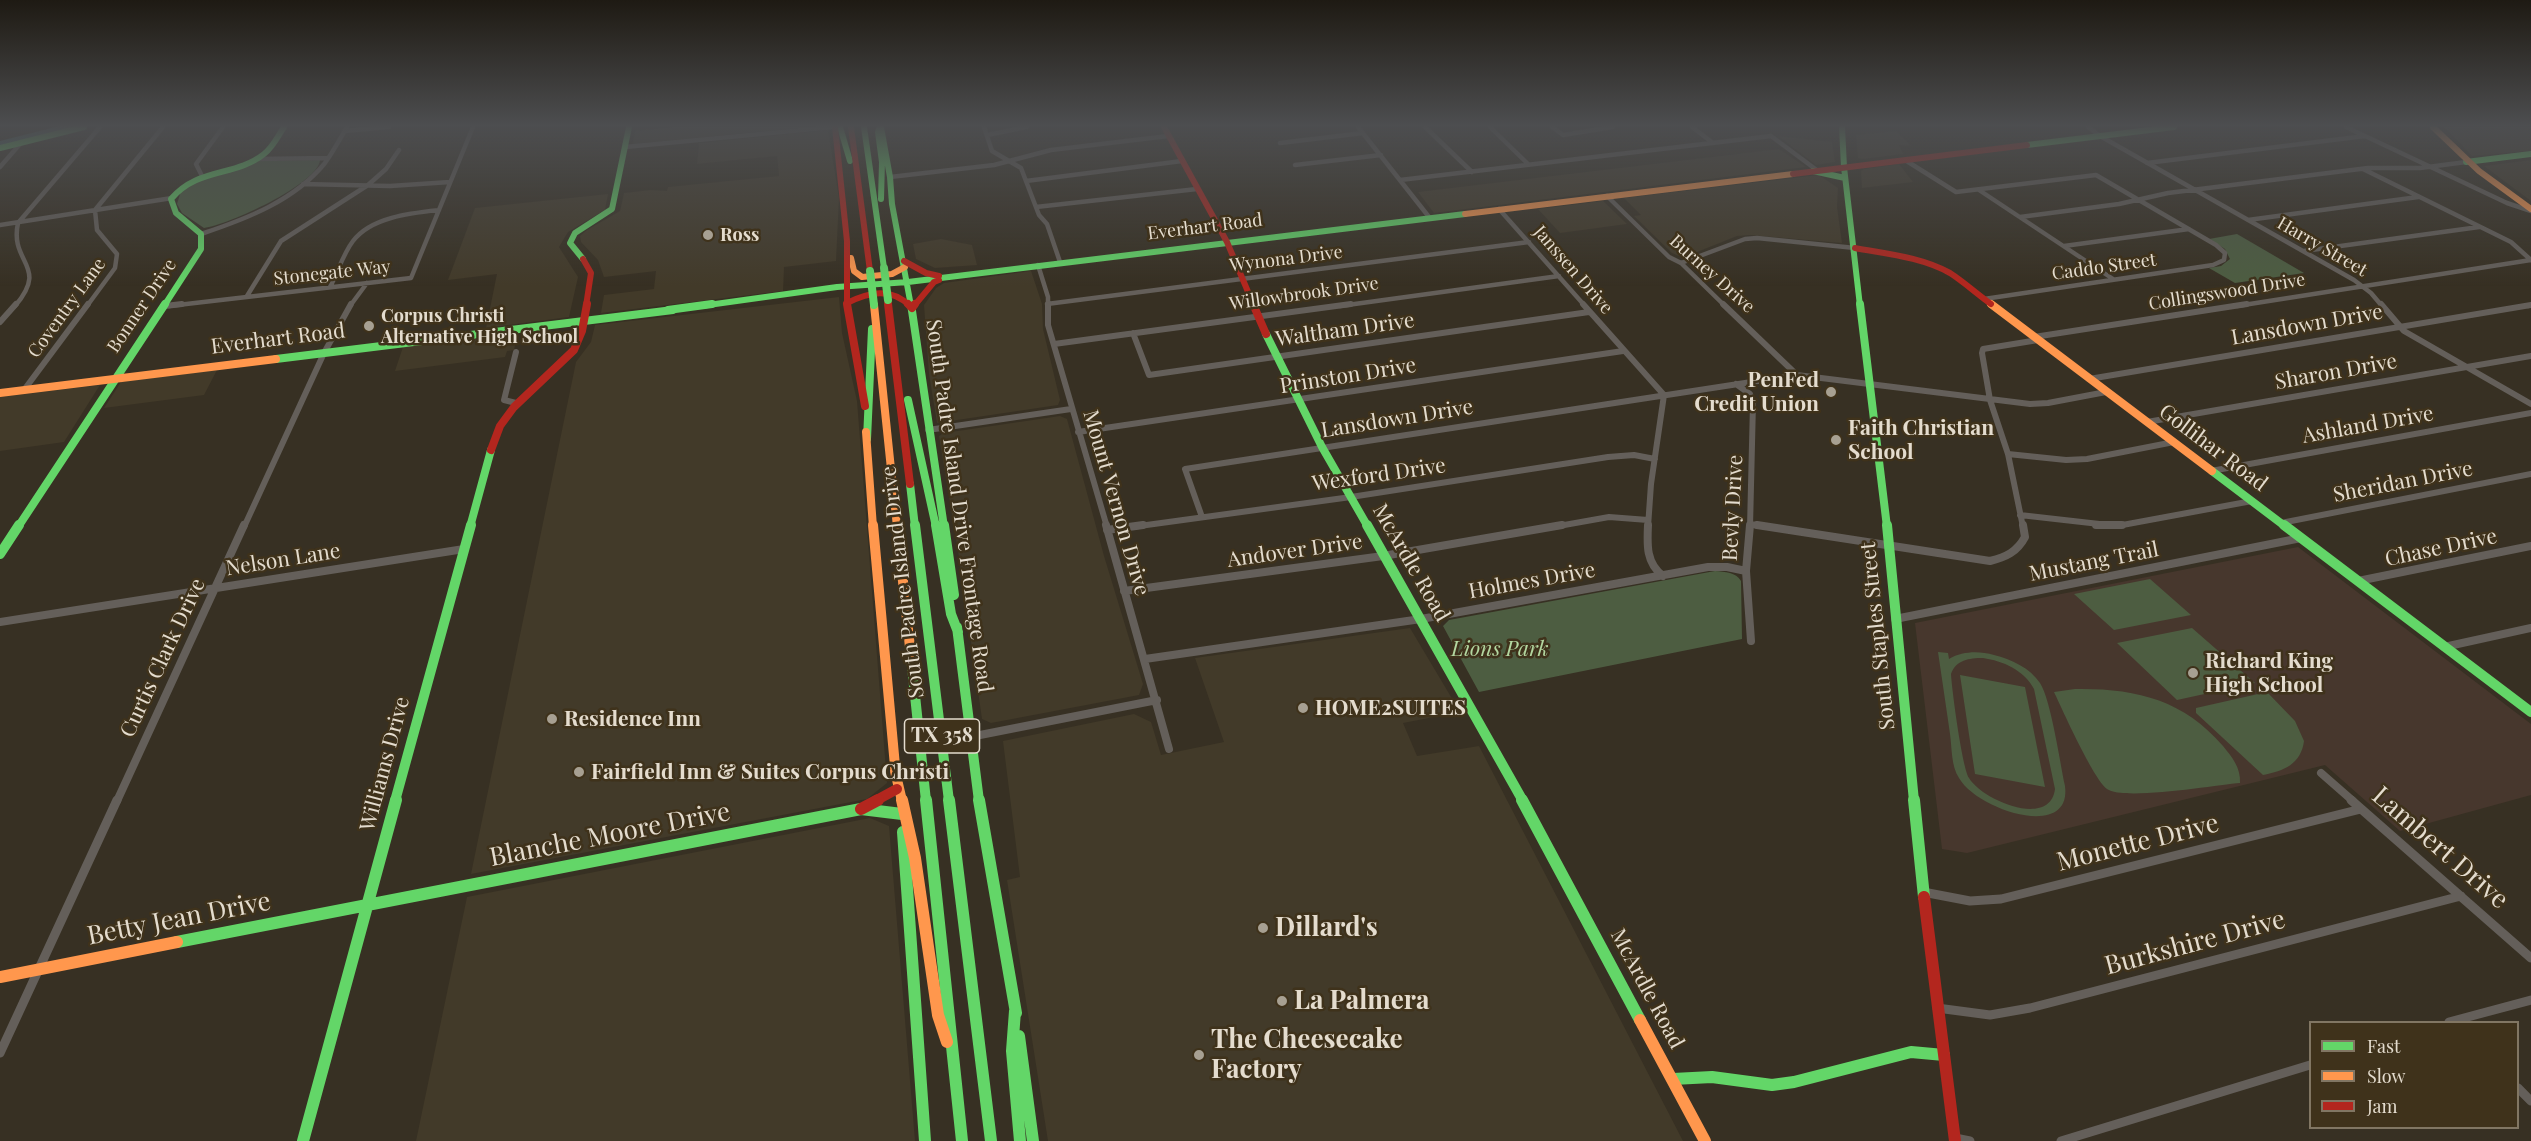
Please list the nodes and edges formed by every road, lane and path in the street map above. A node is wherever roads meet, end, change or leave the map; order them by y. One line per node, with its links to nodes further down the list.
1 (55, 180): 44 (street)
2 (120, 180): 38 (street)
3 (193, 180): 34 (main road)
4 (307, 180): 27 (street)
5 (373, 180): 28 (street)
6 (618, 180): 80 (main road, Williams Drive)
7 (840, 180): 49 (main road)
8 (858, 180): 76 (main road, South Padre Island Drive / TX 358, bridge)
9 (872, 180): 52 (main road, South Padre Island Drive / TX 358)
10 (882, 180): 52 (main road)
11 (891, 180): 59 (main road, South Padre Island Drive Frontage Road)
12 (1032, 180): 25 (street)
13 (1192, 180): 29 (main road, McArdle Road)
14 (1400, 180): 42 (street)
15 (1739, 180): 32 (main road, Everhart Road)
16 (1846, 180): 54 (main road, South Staples Street)
17 (1935, 180): 30 (street)
18 (2055, 180): 30 (street)
19 (2105, 180): 35 (street)
20 (2178, 180): 31 (street, Harry Street)
21 (2269, 180): 31 (street)
22 (2386, 180): 33 (street)
23 (2458, 180): 40 (street)
24 (2489, 180): 40 (main road)
25 (1026, 181): 36 (street)
26 (450, 182): 28 (street); 39 (street, Stonegate Way)
27 (303, 184): 28 (street); 48 (street)
28 (368, 185): 70 (street)
29 (1197, 189): 36 (street); 50 (main road, McArdle Road)
30 (1979, 190): 41 (street)
31 (2195, 190): 35 (street); 43 (street, Harry Street)
32 (1607, 196): 37 (main road, Everhart Road); 58 (street, Burney Drive)
33 (2418, 196): 43 (street); 46 (street)
34 (172, 198): 38 (street); 48 (main road)
35 (2139, 199): 41 (street); 47 (street)
36 (1036, 207): 57 (street)
37 (1499, 209): 42 (main road, Everhart Road); 51 (street, Janssen Drive)
38 (96, 210): 44 (street); 98 (street, Coventry Lane)
39 (439, 210): 66 (street, Stonegate Way); 68 (street)
40 (2531, 210)
41 (2020, 217): 53 (street)
42 (1429, 218): 50 (main road, Everhart Road)
43 (2248, 220): 55 (street, Harry Street)
44 (18, 223): 45 (street); 81 (street)
45 (0, 225)
46 (2479, 227): 55 (street); 56 (street)
47 (2189, 229): 53 (street); 64 (street, Caddo Street)
48 (201, 234): 75 (main road, Bonner Drive)
49 (847, 241): 59 (main road); 69 (main road)
50 (1227, 242): 57 (main road, Everhart Road); 63 (main road, McArdle Road)
51 (1529, 242): 61 (street, Janssen Drive); 63 (street, Wynona Drive)
52 (882, 244): 83 (main road, South Padre Island Drive / TX 358, bridge)
53 (2064, 246): 64 (street)
54 (1855, 248): 58 (street); 71 (main road, Gollihar Road); 96 (main road, South Staples Street)
55 (2304, 251): 67 (street, Harry Street)
56 (2531, 260): 67 (street, Collingswood Drive)
57 (1060, 262): 60 (main road, Everhart Road)
58 (1681, 263): 93 (street, Burney Drive)
59 (904, 264): 62 (main road); 65 (main road, South Padre Island Drive Frontage Road)
60 (1038, 265): 62 (main road, Everhart Road); 73 (street, Mount Vernon Drive)
61 (1559, 276): 78 (street, Janssen Drive); 79 (street, Willowbrook Drive)
62 (947, 277): 65 (main road, Everhart Road); 77 (main road)
63 (1243, 278): 73 (street, Wynona Drive); 79 (main road, McArdle Road)
64 (2114, 279): 71 (street, Caddo Street)
65 (908, 282): 69 (main road, Everhart Road); 77 (main road, South Padre Island Drive Frontage Road)
66 (367, 283): 68 (street, Stonegate Way); 89 (street, Curtis Clark Drive)
67 (2363, 286): 82 (street, Harry Street); 85 (street, Collingswood Drive)
68 (330, 287): 70 (street, Stonegate Way)
69 (848, 288): 72 (main road); 80 (main road, Everhart Road)
70 (247, 296): 75 (street, Stonegate Way)
71 (1984, 299): 85 (main road, Gollihar Road)
72 (847, 303): 77 (main road); 111 (main road)
73 (1047, 304): 86 (street, Mount Vernon Drive)
74 (2531, 305): 82 (street, Lansdown Drive)
75 (165, 306): 94 (main road, Bonner Drive)
76 (874, 306): 111 (main road); 168 (main road, South Padre Island Drive / TX 358)
77 (912, 308): 109 (main road, South Padre Island Drive Frontage Road)
78 (1589, 312): 87 (street, Janssen Drive); 91 (street, Waltham Drive)
79 (1257, 315): 84 (street, Willowbrook Drive); 91 (main road, McArdle Road)
80 (583, 321): 89 (main road, Everhart Road); 104 (main road, Williams Drive)
81 (0, 322)
82 (2400, 327): 92 (street, Harry Street); 95 (street, Lansdown Drive)
83 (892, 331): 141 (main road); 176 (main road, South Padre Island Drive / TX 358)
84 (1133, 333): 86 (street, Willowbrook Drive); 91 (street, Waltham Drive)
85 (2036, 339): 95 (main road, Gollihar Road); 103 (street, Collingswood Drive)
86 (1054, 344): 106 (street, Mount Vernon Drive)
87 (1623, 351): 101 (street); 102 (street, Prinston Drive)
88 (516, 352): 104 (street)
89 (324, 353): 94 (main road, Everhart Road); 135 (street, Curtis Clark Drive)
90 (2531, 356): 92 (street, Sharon Drive)
91 (1276, 357): 102 (main road, McArdle Road)
92 (2466, 367): 105 (street, Harry Street); 108 (street, Sharon Drive)
93 (1797, 375): 96 (street, Lansdown Drive); 97 (street, Lansdown Drive)
94 (116, 378): 98 (main road, Everhart Road); 130 (main road, Bonner Drive)
95 (2089, 379): 99 (main road, Gollihar Road)
96 (1870, 383): 103 (street, Lansdown Drive); 127 (main road, South Staples Street)
97 (1736, 384): 101 (street, Lansdown Drive); 124 (street, Bevly Drive)
98 (24, 390): 100 (main road, Everhart Road)
99 (2106, 392): 103 (street, Lansdown Drive); 108 (main road, Gollihar Road)
100 (0, 393)
101 (1664, 395): 113 (street, Lansdown Drive); 115 (street)
102 (1300, 400): 110 (street, Prinston Drive); 113 (main road, McArdle Road)
103 (1990, 400): 114 (street, Collingswood Drive)
104 (516, 403): 129 (main road, Williams Drive)
105 (2531, 404)
106 (1071, 409): 109 (street); 110 (street, Mount Vernon Drive)
107 (2531, 412): 116 (street, Ashland Drive)
108 (2147, 422): 112 (main road, Gollihar Road)
109 (928, 430): 141 (main road, South Padre Island Drive Frontage Road)
110 (1078, 432): 125 (street, Mount Vernon Drive)
111 (867, 439): 149 (main road)
112 (2174, 442): 114 (street); 116 (main road, Gollihar Road)
113 (1322, 447): 118 (main road, McArdle Road); 121 (street, Lansdown Drive)
114 (2008, 454): 120 (street, Collingswood Drive)
115 (1655, 459): 118 (street, Wexford Drive); 122 (street)
116 (2211, 471): 119 (main road, Gollihar Road)
117 (2531, 474): 123 (street, Sheridan Drive)
118 (1351, 497): 121 (street, Wexford Drive); 131 (main road, McArdle Road)
119 (2252, 501): 120 (street); 123 (main road, Gollihar Road)
120 (2020, 515): 127 (street, Collingswood Drive)
121 (1202, 517): 125 (street, Wexford Drive)
122 (1648, 520): 131 (street, Andover Drive); 133 (street)
123 (2280, 523): 126 (main road, Gollihar Road)
124 (1750, 524): 127 (street, Collingswood Drive); 132 (street, Bevly Drive)
125 (1107, 530): 136 (street, Mount Vernon Drive)
126 (2301, 538): 134 (main road, Gollihar Road); 138 (street, Mustang Trail)
127 (1889, 546): 138 (main road, South Staples Street)
128 (2531, 546): 134 (street, Chase Drive)
129 (464, 549): 135 (street, Nelson Lane); 157 (main road, Williams Drive)
130 (0, 554)
131 (1383, 556): 136 (street, Andover Drive); 137 (main road, McArdle Road)
132 (1746, 571): 133 (street, Holmes Drive); 142 (street, Bevly Drive)
133 (1663, 576): 137 (street, Holmes Drive)
134 (2358, 581): 143 (main road, Gollihar Road)
135 (216, 587): 139 (street, Nelson Lane); 159 (street, Curtis Clark Drive)
136 (1124, 591): 144 (street, Mount Vernon Drive)
137 (1421, 619): 144 (street, Holmes Drive); 169 (main road, McArdle Road)
138 (1895, 619): 155 (main road, South Staples Street)
139 (0, 622)
140 (2531, 628): 143 (street)
141 (958, 632): 147 (main road, South Padre Island Drive Frontage Road)
142 (1751, 641)
143 (2444, 647): 146 (main road, Gollihar Road)
144 (1145, 659): 145 (street, Mount Vernon Drive)
145 (1157, 700): 147 (street); 148 (street, Mount Vernon Drive)
146 (2531, 712)
147 (970, 737): 163 (main road, South Padre Island Drive Frontage Road)
148 (1169, 749)
149 (895, 771): 151 (main road); 168 (main road)
150 (2321, 773): 153 (street, Lambert Drive)
151 (897, 789): 152 (main road, Blanche Moore Drive); 154 (main road)
152 (861, 809): 154 (main road, Blanche Moore Drive); 157 (main road, Blanche Moore Drive)
153 (2361, 809): 155 (street, Monette Drive); 156 (street, Lambert Drive)
154 (902, 814): 174 (main road)
155 (1923, 892): 162 (main road, South Staples Street)
156 (2461, 896): 158 (street, Lambert Drive); 162 (street, Burkshire Drive)
157 (366, 906): 159 (main road, Betty Jean Drive); 173 (main road, Williams Drive)
158 (2531, 958)
159 (39, 969): 160 (main road, Betty Jean Drive); 165 (street, Curtis Clark Drive)
160 (0, 977)
161 (2531, 1000): 164 (street)
162 (1937, 1008): 166 (main road, South Staples Street)
163 (1015, 1011): 177 (main road); 178 (main road, South Padre Island Drive Frontage Road)
164 (2453, 1021)
165 (0, 1053)
166 (1944, 1055): 169 (main road); 172 (main road, South Staples Street)
167 (2309, 1065): 181 (street)
168 (955, 1066): 175 (main road, South Padre Island Drive / TX 358)
169 (1673, 1079): 179 (main road, McArdle Road)
170 (2519, 1090): 171 (street)
171 (2531, 1101)
172 (1955, 1140): 180 (street)
173 (303, 1141)
174 (925, 1141)
175 (962, 1141)
176 (991, 1141)
177 (1020, 1141)
178 (1034, 1141)
179 (1705, 1141)
180 (1970, 1141)
181 (2061, 1141)

